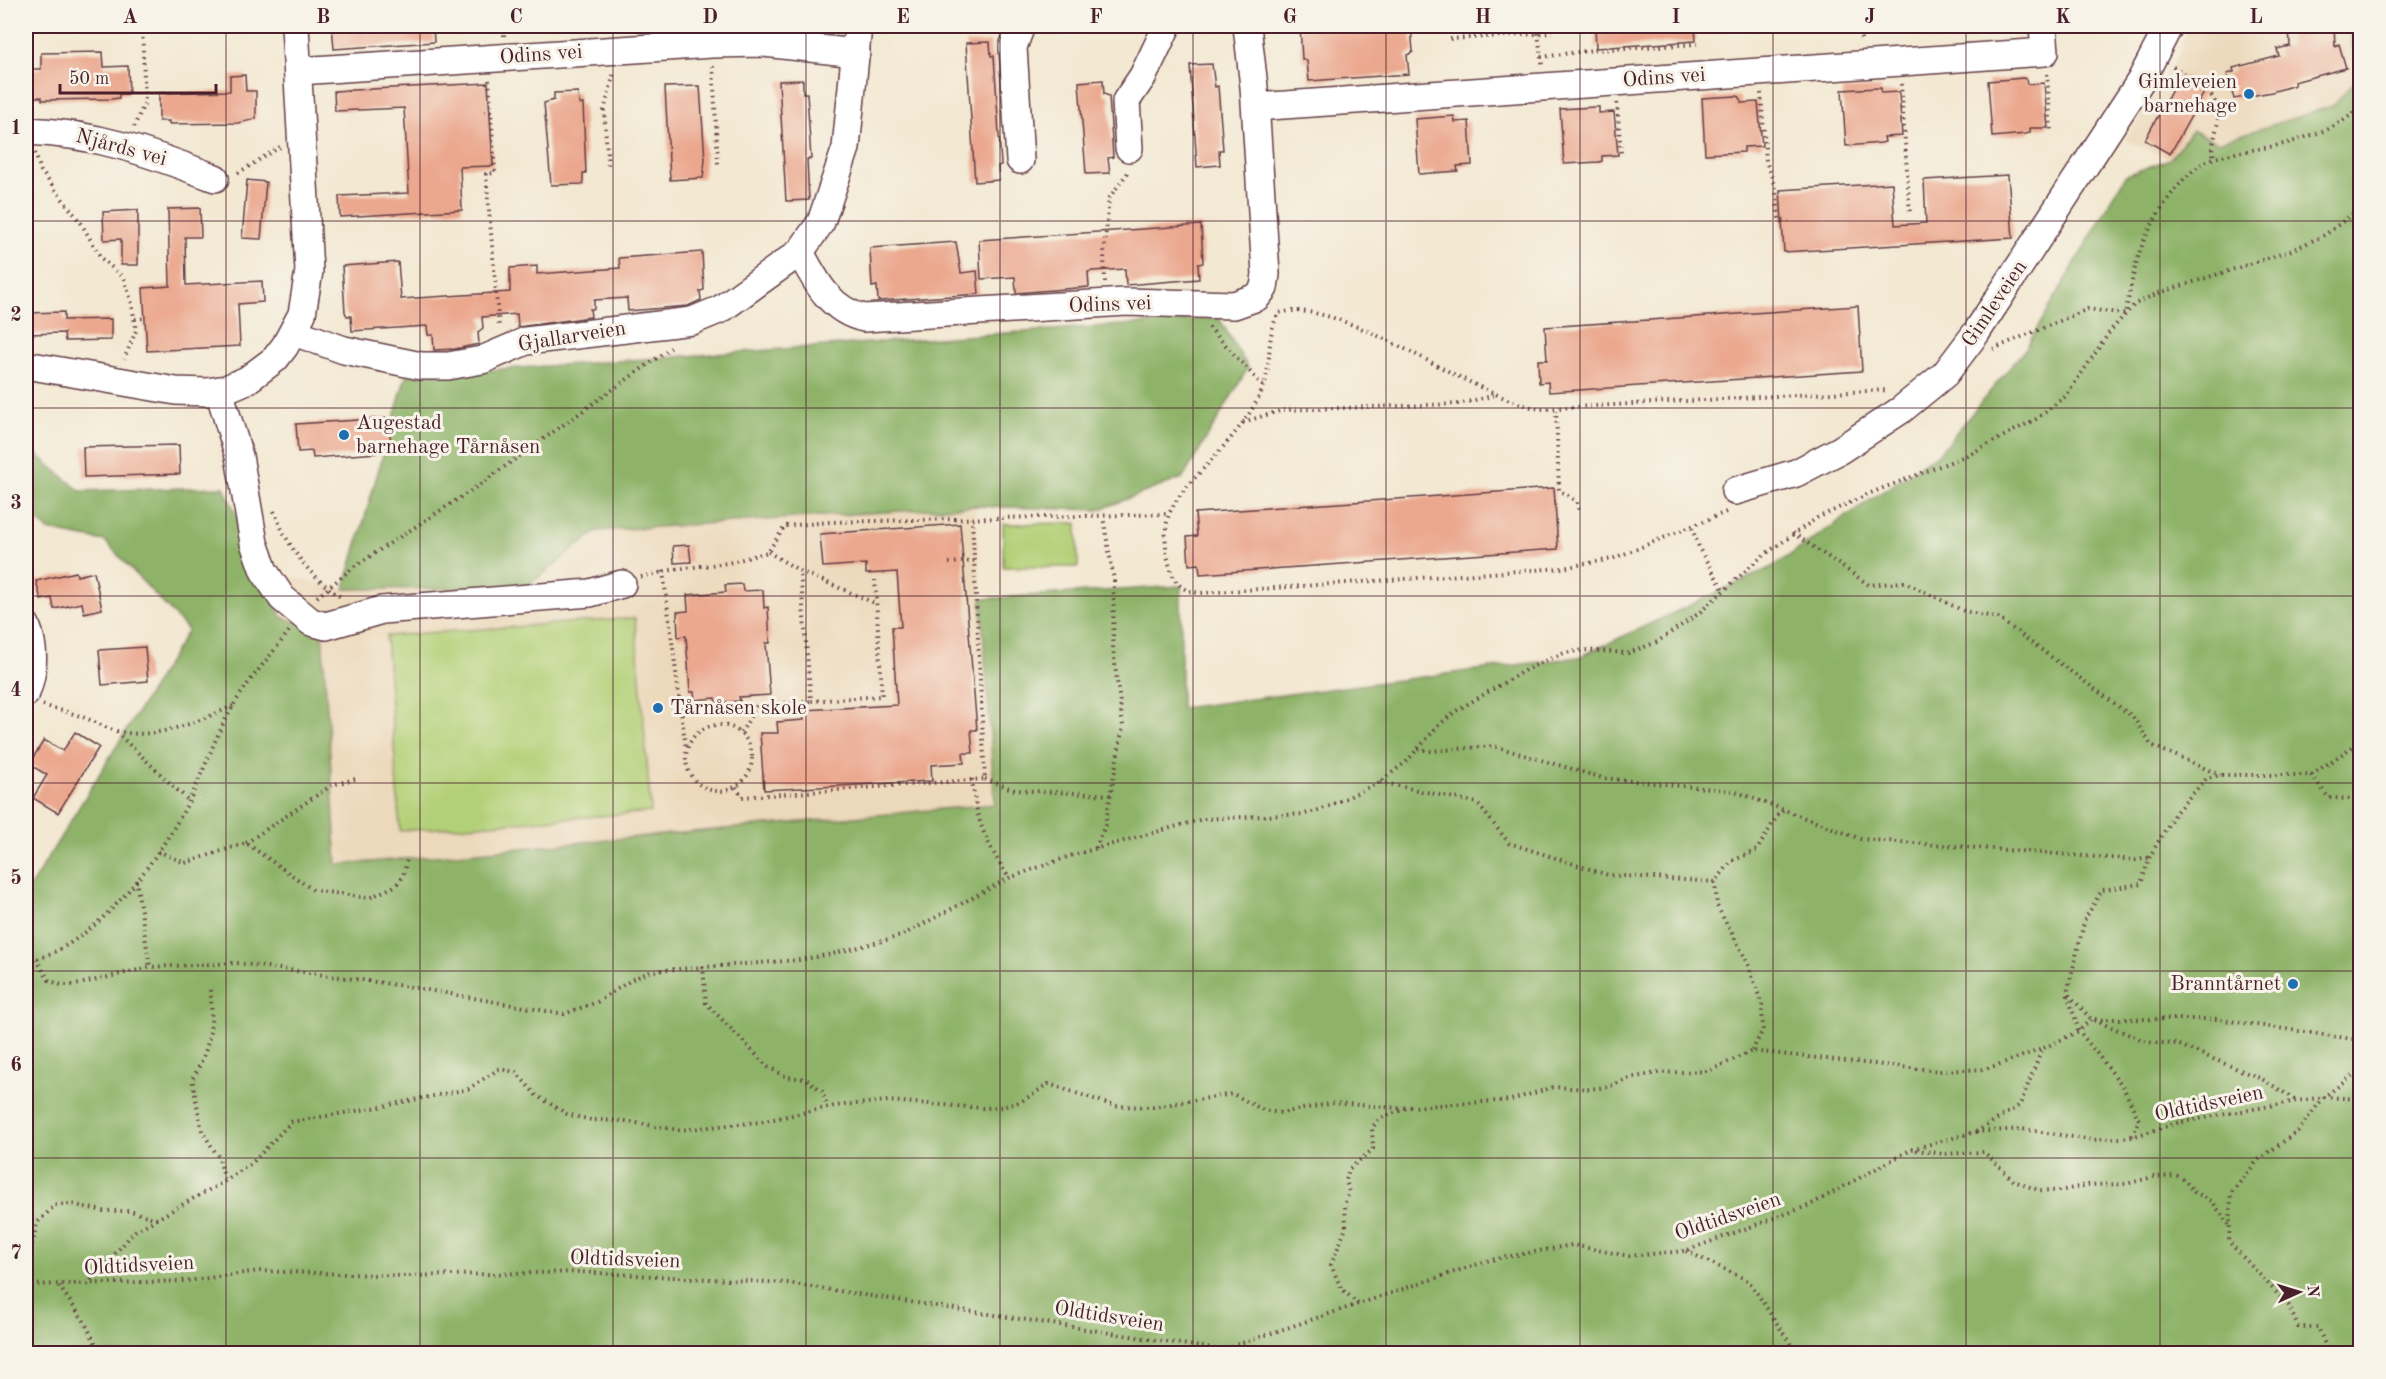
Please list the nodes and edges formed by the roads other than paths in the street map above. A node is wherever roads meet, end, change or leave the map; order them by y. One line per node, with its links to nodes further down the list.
1 (295, 26): 9 (street)
2 (858, 26): 8 (street)
3 (1021, 26): 13 (street)
4 (1167, 26): 12 (street)
5 (1247, 26): 10 (street, Odins vei)
6 (2043, 26): 10 (street, Odins vei)
7 (2169, 26): 19 (street, Gimleveien)
8 (856, 53): 9 (street, Odins vei); 15 (street)
9 (298, 71): 16 (street)
10 (1256, 107): 15 (street, Odins vei)
11 (31, 131): 14 (street, Njårds vei)
12 (1129, 148)
13 (1020, 160)
14 (215, 178)
15 (800, 252): 16 (street, Gjallarveien)
16 (294, 332): 18 (street)
17 (26, 365): 18 (street)
18 (219, 391): 20 (street)
19 (1735, 491)
20 (622, 584)
21 (26, 625): 22 (street)
22 (30, 698)

